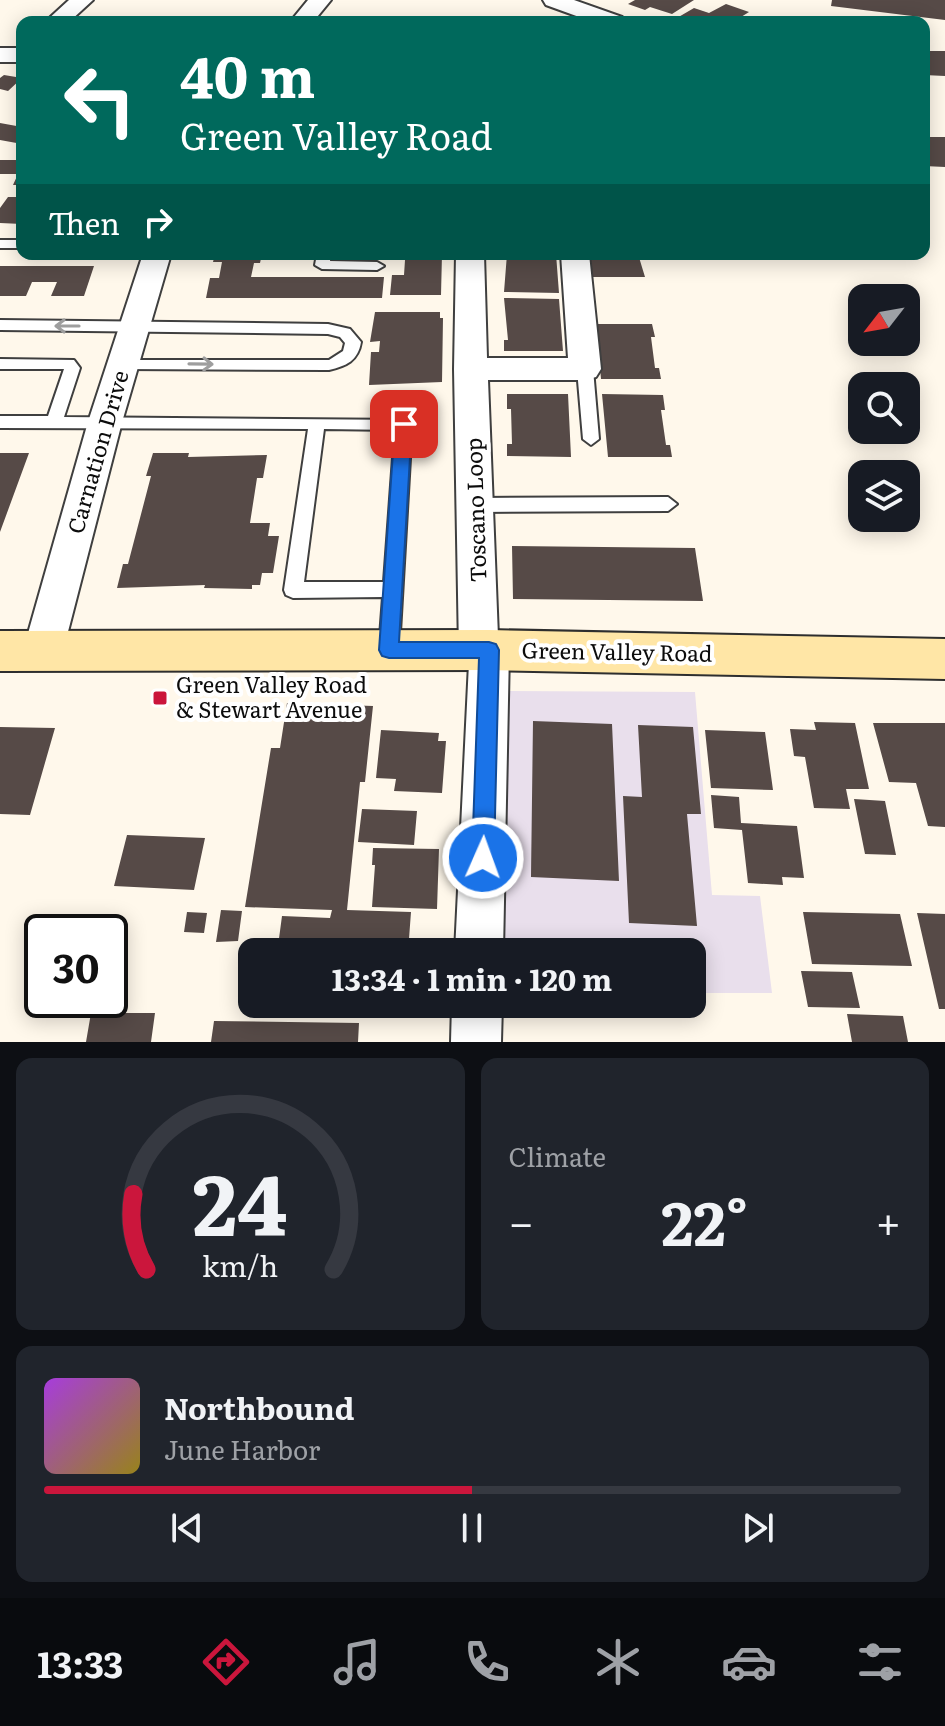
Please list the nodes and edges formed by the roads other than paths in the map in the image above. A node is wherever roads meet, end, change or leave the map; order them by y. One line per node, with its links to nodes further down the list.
1 (82, 0): 4 (street)
2 (320, 0): 5 (street)
3 (554, 0): 6 (street)
4 (63, 16)
5 (306, 16)
6 (598, 16)
7 (155, 260): 13 (street, Carnation Drive)
8 (323, 260): 11 (lane)
9 (470, 260): 16 (street, Toscano Loop)
10 (576, 260): 17 (street)
11 (377, 266)
12 (0, 325): 13 (lane, one-way to 12)
13 (135, 326): 15 (street, Carnation Drive); 15 (lane, one-way to 13)
14 (0, 364): 19 (lane)
15 (123, 364): 20 (street, Carnation Drive)
16 (470, 369): 17 (street); 24 (street, Toscano Loop)
17 (585, 369): 22 (lane)
18 (0, 422): 19 (lane)
19 (54, 422): 20 (lane)
20 (105, 422): 21 (lane); 28 (street, Carnation Drive)
21 (317, 423): 25 (lane); 25 (lane)
22 (591, 439)
23 (668, 504): 24 (lane)
24 (478, 505): 27 (street, Toscano Loop)
25 (393, 589): 26 (lane)
26 (389, 650): 27 (main road, Green Valley Road); 28 (main road, Green Valley Road)
27 (484, 650): 29 (main road, Green Valley Road); 30 (street, Toscano Loop)
28 (21, 651)
29 (945, 659)
30 (479, 938)
31 (477, 1018): 32 (street)
32 (476, 1042)

